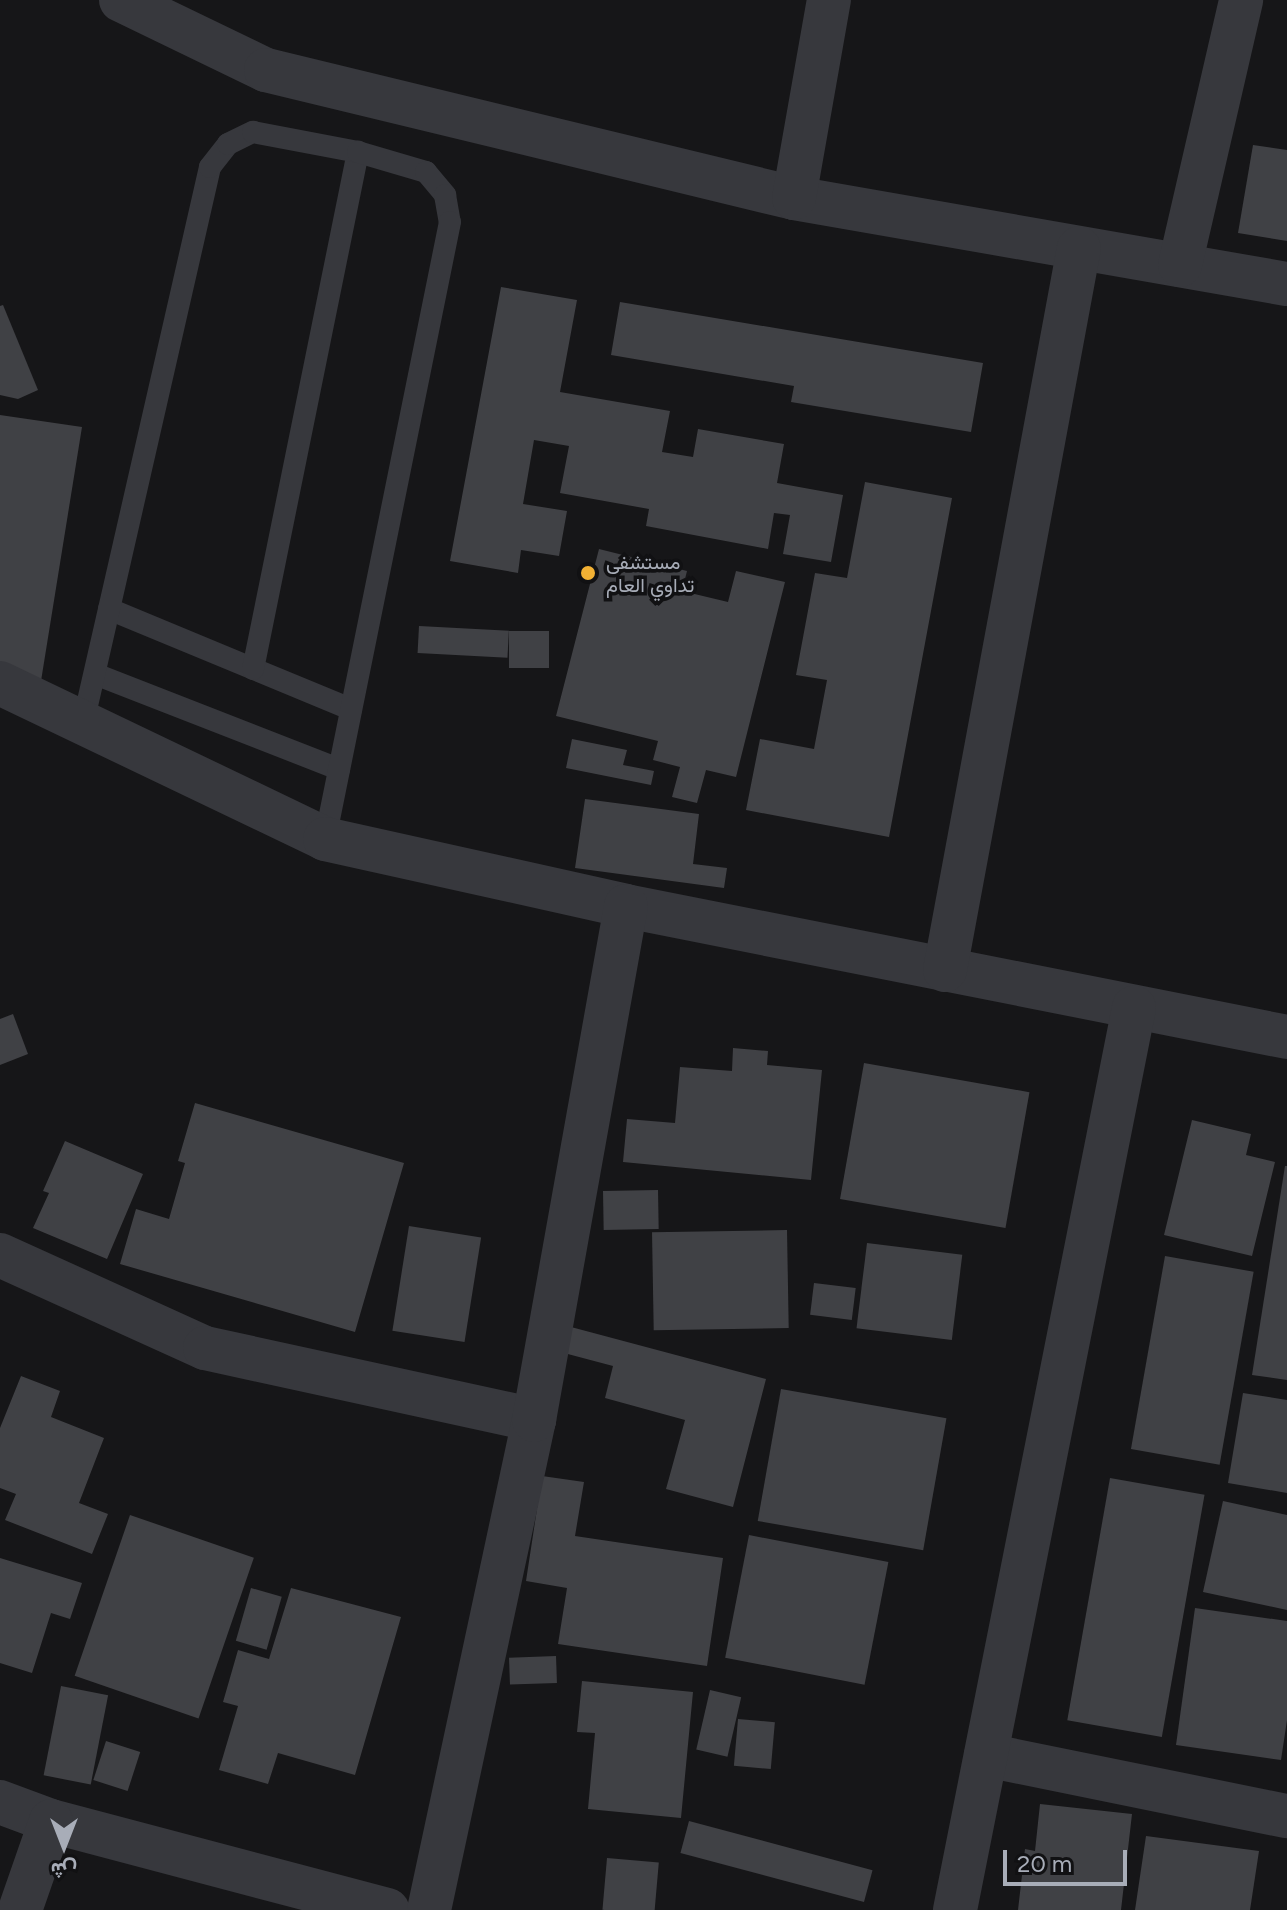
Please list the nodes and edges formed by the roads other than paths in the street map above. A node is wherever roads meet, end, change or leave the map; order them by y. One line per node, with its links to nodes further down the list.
1 (121, 0): 5 (street)
2 (829, 0): 5 (street)
3 (1241, 0): 7 (street)
4 (358, 152): 9 (lane); 10 (lane); 13 (lane)
5 (794, 198): 6 (street)
6 (1079, 248): 7 (street); 18 (street)
7 (1180, 265): 8 (street)
8 (1287, 284)
9 (109, 609): 10 (lane); 11 (lane)
10 (253, 669): 13 (lane)
11 (95, 674): 14 (lane); 15 (lane)
12 (0, 683): 14 (street)
13 (351, 709): 15 (lane)
14 (83, 723): 16 (street)
15 (339, 769): 16 (lane)
16 (325, 839): 17 (street)
17 (626, 906): 18 (street); 22 (street)
18 (945, 970): 19 (street)
19 (1134, 1008): 20 (street); 23 (street)
20 (1287, 1037)
21 (0, 1255): 22 (street)
22 (534, 1420): 29 (street)
23 (986, 1755): 25 (street); 30 (street)
24 (0, 1802): 26 (street)
25 (1287, 1816)
26 (51, 1821): 27 (street); 28 (street)
27 (20, 1910)
28 (387, 1910)
29 (429, 1910)
30 (955, 1910)

